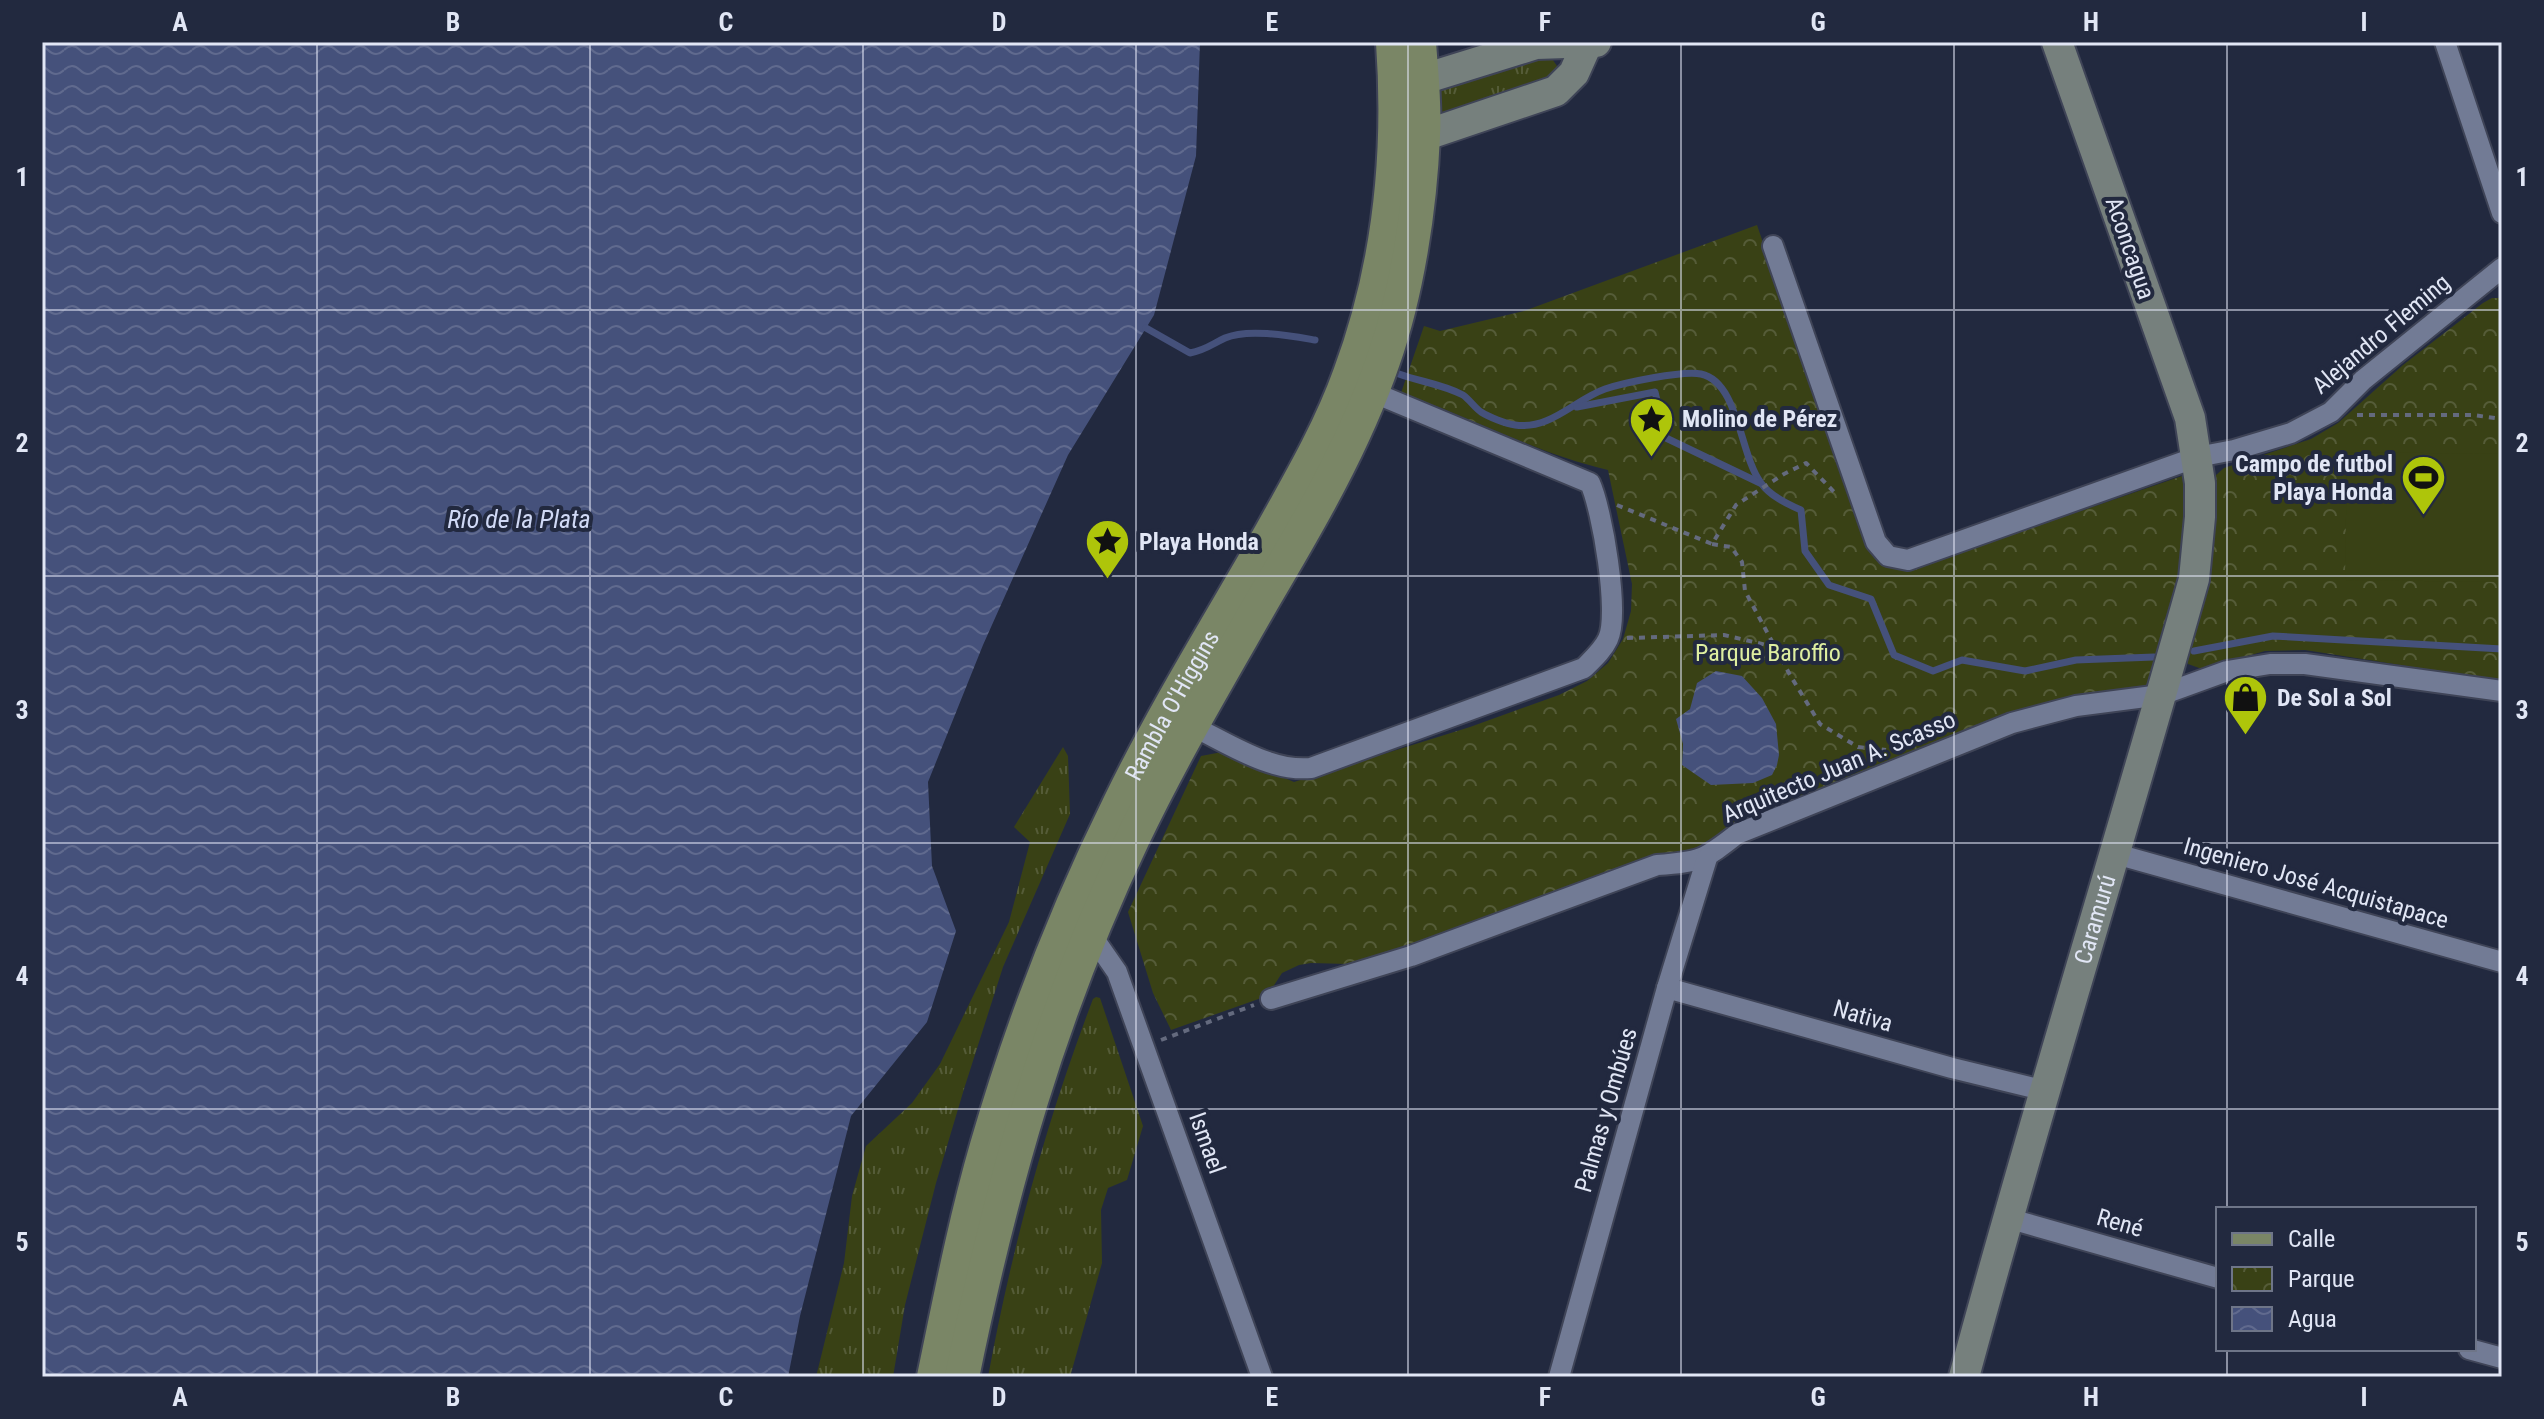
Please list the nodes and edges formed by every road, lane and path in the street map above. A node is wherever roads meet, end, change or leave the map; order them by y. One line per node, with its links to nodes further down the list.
1 (1393, 42): 6 (main road, Rambla O'Higgins)
2 (1419, 42): 6 (main road, Rambla O'Higgins)
3 (2057, 42): 14 (main road, Aconcagua)
4 (2445, 42): 8 (street)
5 (1590, 43): 6 (main road); 7 (main road)
6 (1409, 84): 7 (main road, Rambla O'Higgins); 36 (main road, Rambla O'Higgins)
7 (1423, 136): 11 (main road, Rambla O'Higgins)
8 (2502, 213)
9 (1773, 246): 14 (street, Alejandro Fleming)
10 (2502, 268): 12 (street, Alejandro Fleming)
11 (1372, 392): 16 (street); 22 (main road, Rambla O'Higgins)
12 (2323, 417): 13 (path); 14 (street, Alejandro Fleming)
13 (2502, 419)
14 (2197, 457): 21 (main road, Caramurú)
15 (1837, 495): 17 (path)
16 (1597, 496): 17 (path); 18 (street)
17 (1712, 544): 19 (path)
18 (1609, 638): 19 (path); 22 (street)
19 (1775, 647): 23 (path)
20 (2502, 691): 21 (street, Arquitecto Juan A. Scasso)
21 (2161, 695): 23 (street, Arquitecto Juan A. Scasso); 24 (main road, Caramurú)
22 (1192, 726): 26 (main road, Rambla O'Higgins)
23 (1928, 756): 25 (street, Arquitecto Juan A. Scasso)
24 (2116, 854): 27 (street, Ingeniero José Acquistapace); 31 (main road, Caramurú)
25 (1707, 858): 28 (street, Palmas y Ombúes); 29 (street, Arquitecto Juan A. Scasso)
26 (1090, 933): 30 (street, Ismael); 37 (main road, Rambla O'Higgins)
27 (2502, 962)
28 (1667, 988): 31 (street, Nativa); 39 (street, Palmas y Ombúes)
29 (1271, 999): 30 (path)
30 (1145, 1046): 38 (street, Ismael)
31 (2046, 1091): 32 (main road, Caramurú)
32 (2007, 1218): 33 (street, René); 40 (main road, Caramurú)
33 (2216, 1277)
34 (2476, 1351): 35 (street)
35 (2502, 1358)
36 (934, 1377)
37 (962, 1377)
38 (1262, 1377)
39 (1559, 1377)
40 (1964, 1377)

